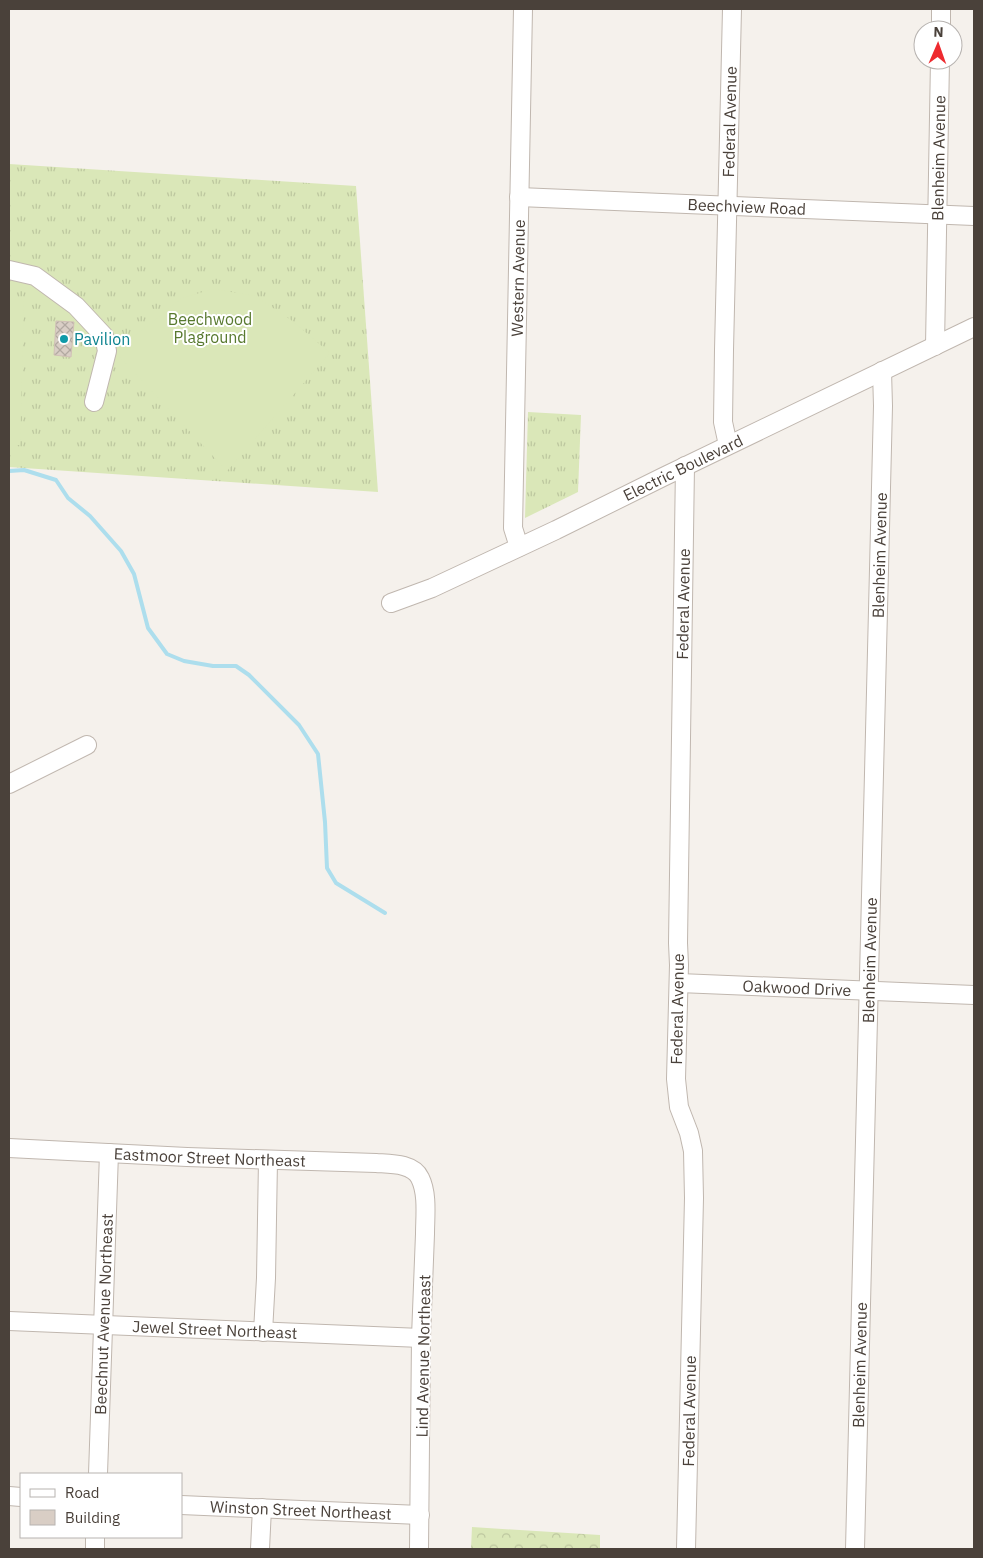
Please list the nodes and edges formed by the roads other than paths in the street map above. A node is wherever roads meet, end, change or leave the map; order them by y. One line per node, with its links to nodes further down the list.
1 (523, 9): 4 (street, Western Avenue)
2 (732, 9): 5 (street, Federal Avenue)
3 (940, 70): 6 (street, Blenheim Avenue)
4 (519, 197): 5 (street, Beechview Road); 15 (street, Western Avenue)
5 (728, 205): 6 (street, Beechview Road); 13 (street, Federal Avenue)
6 (937, 214): 7 (street, Beechview Road); 10 (street, Blenheim Avenue)
7 (974, 216)
8 (9, 270): 12 (street)
9 (974, 328): 10 (street, Electric Boulevard)
10 (935, 346): 11 (street, Electric Boulevard)
11 (882, 371): 13 (street, Electric Boulevard); 20 (street, Blenheim Avenue)
12 (94, 402)
13 (728, 445): 14 (street, Electric Boulevard)
14 (685, 466): 15 (street, Electric Boulevard); 19 (street, Federal Avenue)
15 (519, 547): 16 (street, Electric Boulevard)
16 (392, 604)
17 (87, 745): 18 (street)
18 (9, 784)
19 (678, 983): 20 (street, Oakwood Drive); 36 (street, Federal Avenue)
20 (869, 991): 21 (street, Oakwood Drive); 37 (street, Blenheim Avenue)
21 (974, 995)
22 (9, 1148): 23 (street, Eastmoor Street Northeast)
23 (109, 1153): 24 (street, Eastmoor Street Northeast); 27 (street, Beechnut Avenue Northeast)
24 (268, 1160): 25 (street, Eastmoor Street Northeast); 28 (street)
25 (410, 1168): 29 (street, Lind Avenue Northeast)
26 (9, 1321): 27 (street, Jewel Street Northeast)
27 (103, 1325): 28 (street, Jewel Street Northeast); 30 (street, Beechnut Avenue Northeast)
28 (263, 1332): 29 (street, Jewel Street Northeast)
29 (421, 1338): 33 (street, Lind Avenue Northeast)
30 (98, 1473)
31 (182, 1505): 32 (street, Winston Street Northeast)
32 (262, 1508): 33 (street, Winston Street Northeast); 34 (street)
33 (420, 1514): 35 (street, Lind Avenue Northeast)
34 (260, 1549)
35 (419, 1549)
36 (686, 1549)
37 (855, 1549)

